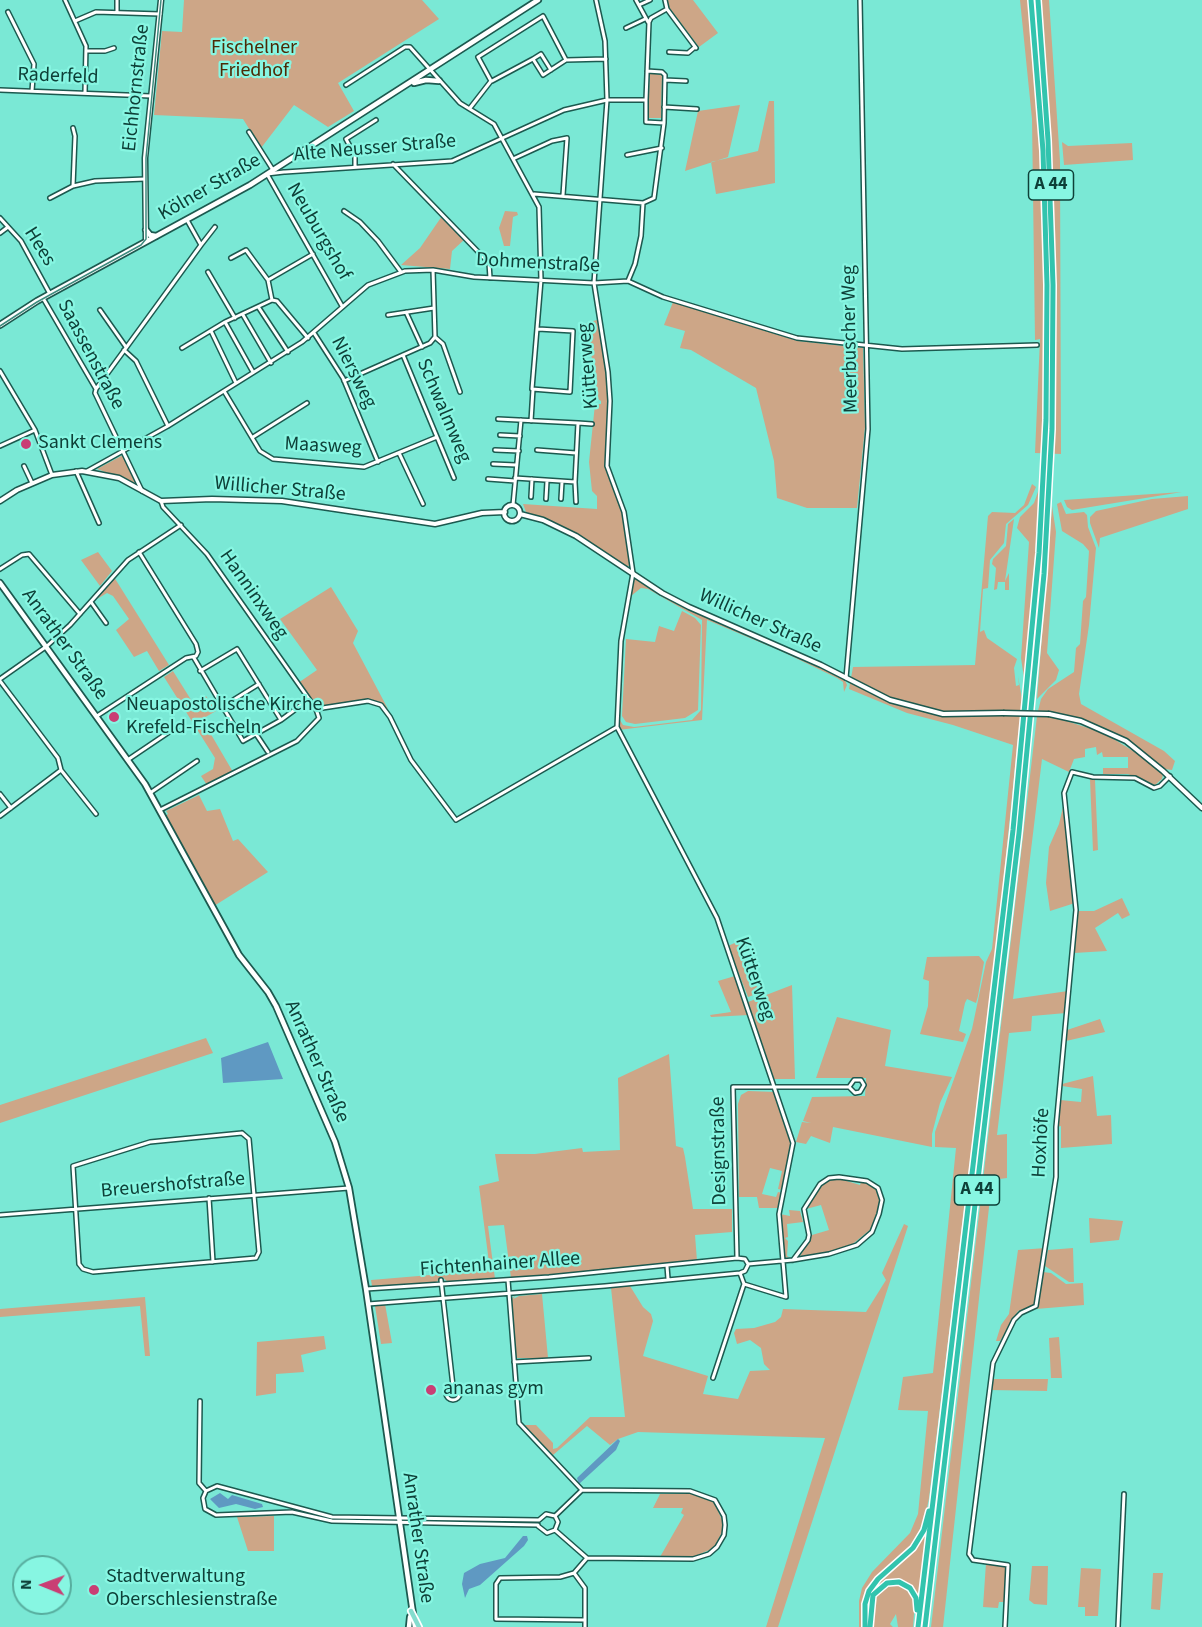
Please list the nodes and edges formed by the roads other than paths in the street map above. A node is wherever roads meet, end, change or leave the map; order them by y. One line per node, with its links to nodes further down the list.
1 (65, 0): 18 (street)
2 (117, 0): 15 (street)
3 (161, 0): 16 (street, Eichhornstraße)
4 (538, 0): 27 (main road, Kölner Straße)
5 (596, 0): 25 (street, Kütterweg)
6 (636, 0): 12 (street)
7 (650, 0): 12 (street)
8 (666, 0): 13 (street)
9 (860, 0): 102 (street, Meerbuscher Weg)
10 (1031, 0): 225 (highway, A 44)
11 (1038, 0): 249 (highway, A 44)
12 (639, 5): 17 (street)
13 (667, 9): 19 (street); 23 (street)
14 (8, 12): 37 (street)
15 (117, 12): 16 (street); 18 (street)
16 (160, 14): 39 (street, Eichhornstraße)
17 (645, 19): 19 (street); 20 (street)
18 (75, 21): 22 (street)
19 (649, 22): 29 (street)
20 (626, 28)
21 (114, 48): 22 (street)
22 (86, 51): 38 (street)
23 (669, 52)
24 (533, 59): 28 (street); 28 (street); 32 (street)
25 (606, 59): 26 (street); 40 (street, Kütterweg)
26 (566, 60): 28 (street); 32 (street)
27 (431, 70): 31 (street); 34 (street); 35 (main road, Kölner Straße)
28 (551, 70)
29 (647, 71): 30 (street); 41 (street)
30 (665, 80): 33 (street); 42 (street)
31 (439, 81): 35 (main road); 43 (street)
32 (491, 81): 43 (street)
33 (686, 81)
34 (346, 85)
35 (408, 85): 55 (main road, Kölner Straße)
36 (0, 90): 37 (street, Raderfeld)
37 (32, 91): 38 (street, Raderfeld)
38 (85, 93): 39 (street, Raderfeld)
39 (152, 96): 57 (street, Eichhornstraße)
40 (607, 100): 41 (street, Alte Neusser Straße); 49 (street, Alte Neusser Straße); 62 (street, Kütterweg)
41 (646, 100): 46 (street)
42 (664, 107): 44 (street); 46 (street)
43 (470, 108): 49 (street)
44 (697, 109)
45 (376, 120): 54 (street)
46 (664, 123): 50 (street)
47 (73, 128): 58 (street)
48 (249, 132): 55 (street)
49 (503, 138): 52 (street); 53 (street, Alte Neusser Straße)
50 (662, 148): 51 (street); 63 (street)
51 (627, 155)
52 (515, 158): 59 (street); 60 (street)
53 (393, 164): 54 (street, Alte Neusser Straße); 79 (street)
54 (356, 166): 56 (street, Alte Neusser Straße)
55 (273, 170): 56 (main road, Kölner Straße)
56 (267, 174): 66 (main road, Kölner Straße); 74 (street, Neuburgshof)
57 (145, 179): 58 (street, Eichhornstraße); 69 (street, Eichhornstraße)
58 (73, 186): 61 (street, Eichhornstraße)
59 (534, 194): 60 (street); 81 (street)
60 (563, 195): 62 (street)
61 (50, 198)
62 (599, 199): 63 (street); 83 (street, Kütterweg)
63 (643, 203): 82 (street)
64 (344, 211): 78 (street)
65 (0, 218): 67 (street, Hees)
66 (187, 220): 71 (main road, Kölner Straße); 73 (street)
67 (9, 227): 70 (street); 84 (street, Hees)
68 (215, 227): 73 (street)
69 (146, 230): 71 (main road); 72 (street, Eichhornstraße)
70 (0, 233)
71 (156, 236): 72 (main road, Kölner Straße)
72 (146, 241): 84 (main road, Kölner Straße)
73 (201, 245): 106 (street)
74 (313, 254): 80 (street); 87 (street, Neuburgshof)
75 (231, 258): 80 (street)
76 (433, 270): 78 (street, Dohmenstraße); 79 (street, Dohmenstraße); 89 (street)
77 (208, 272): 94 (street)
78 (401, 272): 87 (street, Dohmenstraße)
79 (490, 278): 81 (street, Dohmenstraße)
80 (268, 280): 86 (street)
81 (541, 280): 83 (street, Dohmenstraße); 97 (street)
82 (628, 281): 83 (street, Dohmenstraße); 102 (street, Dohmenstraße)
83 (594, 283): 167 (street, Kütterweg)
84 (50, 294): 85 (main road, Kölner Straße)
85 (43, 298): 96 (main road, Kölner Straße); 114 (street, Saassenstraße)
86 (272, 300): 88 (street); 101 (street)
87 (342, 306): 99 (street, Dohmenstraße)
88 (259, 308): 92 (street); 107 (street)
89 (434, 308): 91 (street); 100 (street)
90 (100, 310): 106 (street)
91 (406, 312): 93 (street); 104 (street)
92 (243, 315): 94 (street); 109 (street)
93 (388, 315)
94 (235, 318): 95 (street)
95 (225, 322): 98 (street); 111 (street)
96 (0, 325)
97 (537, 329): 115 (street); 115 (street)
98 (211, 331): 105 (street); 113 (street)
99 (314, 333): 101 (street, Dohmenstraße); 112 (street, Niersweg)
100 (435, 337): 104 (street); 117 (street)
101 (308, 338): 107 (street, Dohmenstraße)
102 (867, 345): 103 (street, Dohmenstraße); 175 (street, Meerbuscher Weg)
103 (1037, 345)
104 (422, 347): 108 (street)
105 (182, 348)
106 (125, 349): 114 (street); 124 (street)
107 (288, 352): 109 (street, Dohmenstraße)
108 (403, 355): 112 (street); 129 (street, Schwalmweg)
109 (271, 363): 111 (street, Dohmenstraße)
110 (0, 371): 125 (street)
111 (253, 372): 113 (street, Dohmenstraße)
112 (344, 381): 137 (street, Niersweg)
113 (236, 384): 116 (street, Dohmenstraße)
114 (96, 389): 133 (street, Saassenstraße)
115 (532, 389): 121 (street)
116 (224, 391): 124 (street, Dohmenstraße); 128 (street, Maasweg)
117 (460, 392)
118 (307, 403): 128 (street, Maasweg)
119 (498, 419): 120 (street)
120 (521, 420): 121 (street); 127 (street)
121 (531, 421): 122 (street)
122 (578, 423): 123 (street); 136 (street)
123 (592, 424)
124 (168, 426): 133 (street, Dohmenstraße)
125 (35, 430): 130 (street); 143 (street)
126 (500, 435): 127 (street)
127 (520, 436): 134 (street)
128 (253, 437): 137 (street, Maasweg)
129 (437, 437): 135 (street, Maasweg); 144 (street, Schwalmweg)
130 (0, 446)
131 (495, 450): 134 (street)
132 (537, 450): 136 (street)
133 (125, 451): 142 (street, Dohmenstraße); 152 (street, Saassenstraße)
134 (519, 451): 139 (street)
135 (399, 453): 137 (street, Maasweg); 159 (street)
136 (576, 453): 150 (street)
137 (378, 462)
138 (493, 464): 139 (street)
139 (516, 465): 146 (street)
140 (24, 466): 151 (street)
141 (76, 471): 142 (street); 143 (street); 163 (street)
142 (90, 471): 152 (street)
143 (52, 475): 151 (street)
144 (454, 478)
145 (488, 479): 146 (street)
146 (515, 479): 147 (street); 160 (street)
147 (532, 479): 148 (street); 153 (street)
148 (547, 481): 149 (street); 154 (street)
149 (562, 482): 150 (street); 155 (street)
150 (575, 482): 158 (street)
151 (32, 483): 156 (street)
152 (142, 491): 157 (street)
153 (531, 497)
154 (546, 499)
155 (561, 499)
156 (0, 501)
157 (161, 501): 161 (street, Willicher Straße); 164 (street, Hanninxweg)
158 (576, 502)
159 (423, 504)
160 (513, 505): 161 (street); 162 (street)
161 (505, 512): 162 (street)
162 (520, 514): 167 (street, Willicher Straße)
163 (99, 523)
164 (181, 525): 165 (street); 178 (street, Hanninxweg)
165 (139, 552): 169 (street); 173 (street)
166 (0, 569): 170 (street)
167 (633, 573): 175 (street, Willicher Straße); 183 (street, Kütterweg)
168 (0, 583): 172 (main road, Anrather Straße)
169 (91, 602): 170 (street); 171 (street)
170 (80, 614): 172 (street)
171 (106, 623)
172 (46, 646): 176 (street); 181 (main road, Anrather Straße)
173 (194, 657): 174 (street); 181 (street)
174 (200, 671): 177 (street); 179 (street)
175 (846, 678): 190 (street, Willicher Straße, bridge)
176 (0, 680): 189 (street)
177 (259, 683): 179 (street); 182 (street)
178 (308, 700): 180 (street, Hanninxweg); 182 (street)
179 (222, 707): 185 (street)
180 (316, 709): 183 (street); 195 (street)
181 (97, 716): 187 (main road, Anrather Straße)
182 (281, 720): 185 (street)
183 (617, 727): 199 (street, Kütterweg)
184 (177, 730): 187 (street)
185 (256, 734): 186 (street)
186 (268, 752)
187 (129, 759): 191 (main road, Anrather Straße)
188 (196, 761): 191 (street)
189 (61, 770): 193 (street); 196 (street)
190 (1170, 776): 194 (street, Willicher Straße); 250 (street, Hoxhöfe)
191 (150, 793): 195 (main road, Anrather Straße)
192 (0, 794): 193 (street)
193 (11, 808): 197 (street)
194 (1202, 808)
195 (160, 810): 200 (main road, Anrather Straße)
196 (96, 814)
197 (0, 816)
198 (849, 1087): 198 (street, Designstraße); 199 (street, Designstraße)
199 (776, 1088): 205 (street, Designstraße); 207 (street, Kütterweg)
200 (349, 1188): 201 (street, Breuershofstraße); 216 (main road, Anrather Straße)
201 (254, 1194): 202 (street, Breuershofstraße); 203 (street); 208 (street)
202 (209, 1198): 203 (street, Breuershofstraße); 208 (street)
203 (75, 1209): 204 (street, Breuershofstraße); 208 (street)
204 (0, 1215)
205 (737, 1258): 209 (street); 210 (street, Fichtenhainer Allee)
206 (793, 1260): 206 (street); 207 (street)
207 (783, 1261): 209 (street); 215 (street, Kütterweg)
208 (213, 1262)
209 (748, 1264): 211 (street)
210 (667, 1266): 212 (street); 213 (street, Fichtenhainer Allee)
211 (740, 1273): 212 (street, Fichtenhainer Allee); 215 (street)
212 (668, 1279): 217 (street, Fichtenhainer Allee)
213 (508, 1280): 214 (street, Fichtenhainer Allee); 217 (street)
214 (442, 1282): 216 (street, Fichtenhainer Allee); 218 (street)
215 (744, 1284): 222 (street)
216 (366, 1289): 219 (main road, Anrather Straße)
217 (509, 1294): 218 (street, Fichtenhainer Allee); 221 (street)
218 (443, 1298): 219 (street, Fichtenhainer Allee); 223 (street)
219 (368, 1304): 231 (main road, Anrather Straße)
220 (589, 1358): 221 (street)
221 (514, 1362): 226 (street)
222 (713, 1378)
223 (453, 1386): 223 (street)
224 (200, 1401): 227 (street)
225 (935, 1489): 243 (highway); 248 (highway, A 44)
226 (582, 1490): 229 (street); 239 (street)
227 (206, 1491): 230 (street); 230 (street)
228 (1124, 1494): 251 (street)
229 (555, 1516): 234 (street); 238 (street)
230 (332, 1519): 231 (street)
231 (400, 1520): 232 (street); 235 (street); 241 (main road, Anrather Straße)
232 (472, 1520): 233 (street); 235 (street)
233 (508, 1520): 234 (street); 236 (street)
234 (538, 1520): 237 (street)
235 (472, 1524): 236 (street)
236 (508, 1525): 237 (street)
237 (538, 1525): 238 (street)
238 (555, 1530): 239 (street)
239 (587, 1558): 240 (street)
240 (574, 1573): 242 (street); 242 (street)
241 (411, 1611): 244 (main road, Anrather Straße); 245 (main road)
242 (585, 1620): 246 (street)
243 (865, 1625)
244 (409, 1627)
245 (417, 1627)
246 (585, 1627)
247 (870, 1627): 248 (highway)
248 (917, 1627)
249 (926, 1627)
250 (1005, 1627)
251 (1118, 1627)

